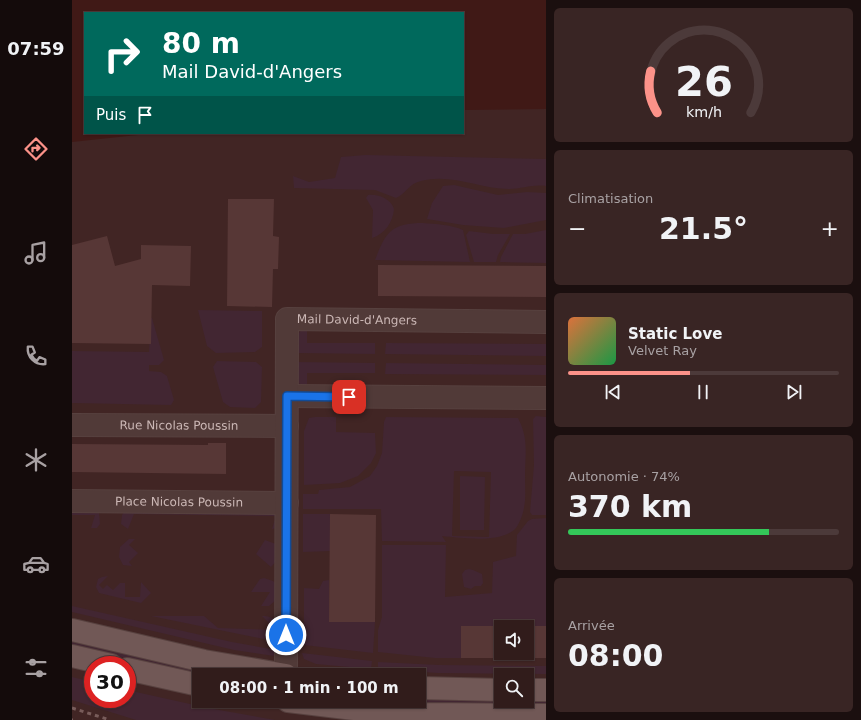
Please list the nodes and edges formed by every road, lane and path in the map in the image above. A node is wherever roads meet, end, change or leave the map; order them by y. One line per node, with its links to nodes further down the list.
1 (546, 322): 2 (street, Mail David-d'Angers)
2 (287, 396): 3 (street); 5 (street)
3 (546, 398)
4 (72, 425): 5 (street, Rue Nicolas Poussin)
5 (287, 426): 7 (street)
6 (72, 501): 7 (street, Place Nicolas Poussin)
7 (286, 503): 12 (street)
8 (72, 630): 11 (main road)
9 (72, 656): 10 (main road)
10 (84, 659)
11 (245, 668)
12 (286, 668)
13 (136, 671): 14 (main road)
14 (192, 683)
15 (426, 688): 16 (main road)
16 (494, 690)
17 (534, 690): 18 (main road)
18 (546, 690)
19 (338, 708): 21 (main road)
20 (546, 715): 21 (main road)
21 (398, 716)

